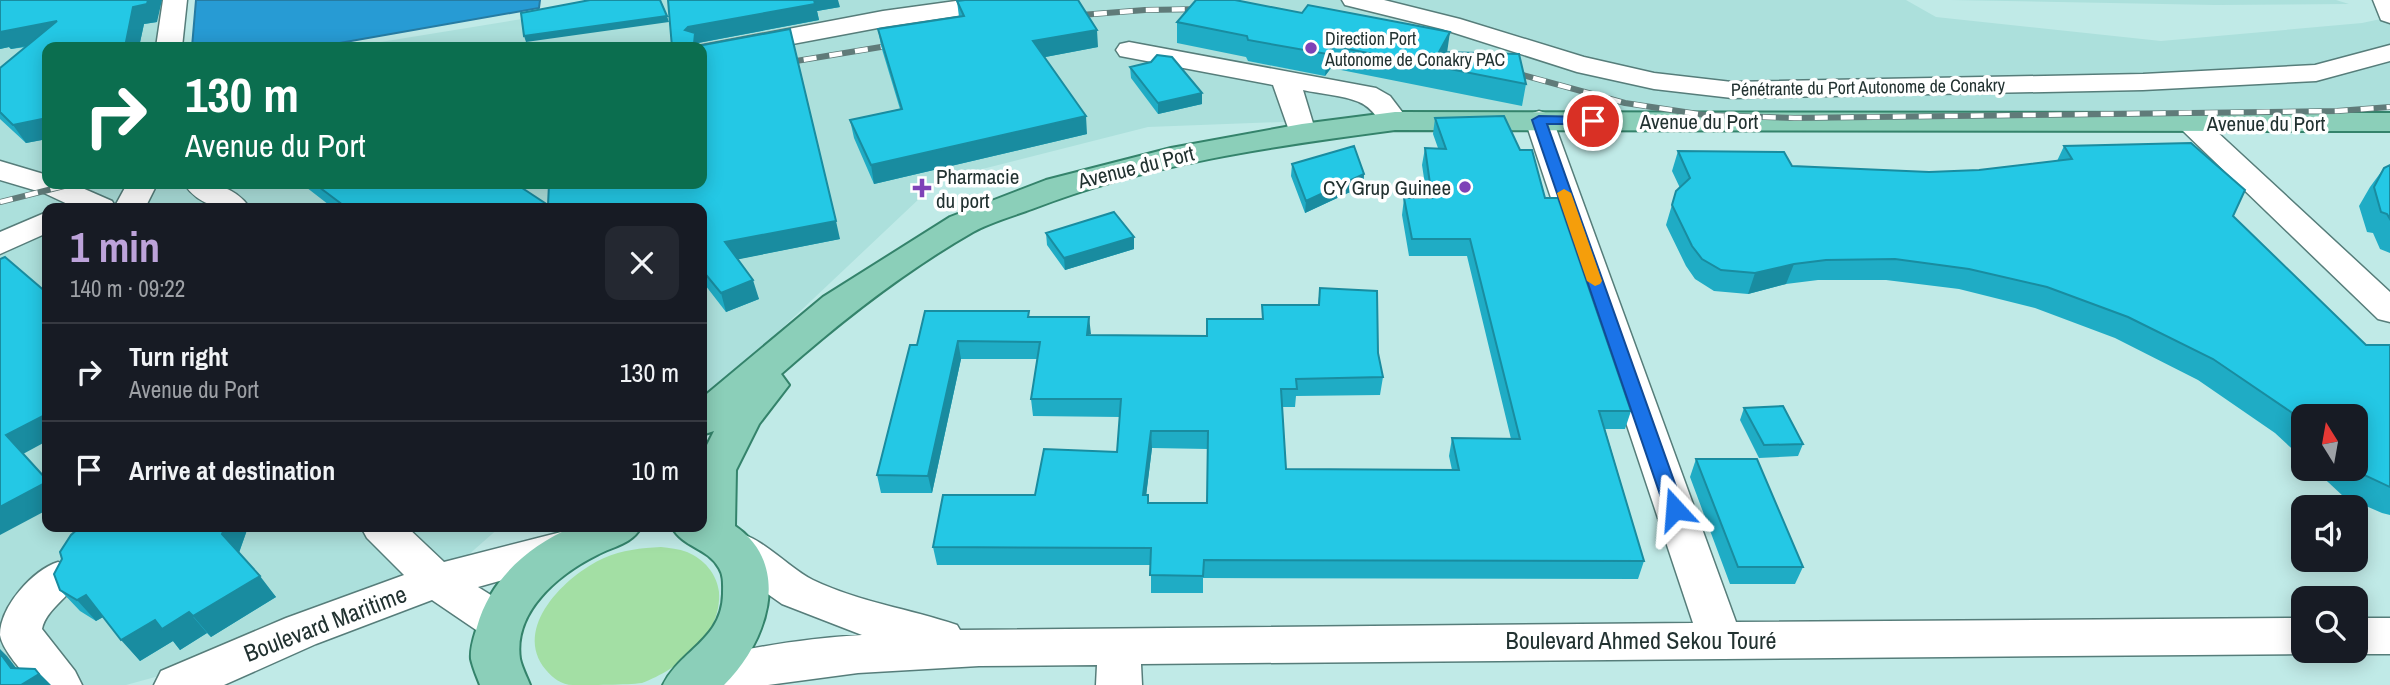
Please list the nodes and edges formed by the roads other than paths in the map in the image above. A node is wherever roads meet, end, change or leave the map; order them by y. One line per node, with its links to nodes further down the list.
1 (175, 0): 7 (street)
2 (1016, 0): 5 (street)
3 (1354, 0): 10 (street, Pénétrante du Port Autonome de Conakry)
4 (2385, 0): 6 (street)
5 (881, 10): 9 (street)
6 (2390, 15)
7 (170, 42)
8 (1129, 50): 11 (street)
9 (707, 52)
10 (2390, 54)
11 (1285, 78): 13 (street); 16 (street)
12 (1539, 120): 13 (main road, Avenue du Port); 15 (main road, Avenue du Port); 39 (street)
13 (1395, 121): 16 (main road, Avenue du Port)
14 (2390, 122): 15 (main road, Avenue du Port)
15 (2192, 124): 27 (street)
16 (1302, 133): 26 (main road, Avenue du Port)
17 (42, 169): 18 (street)
18 (2, 173): 19 (street)
19 (42, 184)
20 (58, 189): 22 (street)
21 (206, 189): 23 (street)
22 (83, 203)
23 (227, 203)
24 (42, 223): 25 (street)
25 (0, 244)
26 (836, 306): 28 (main road, Avenue du Port); 31 (main road, Avenue du Port)
27 (2390, 311)
28 (707, 416)
29 (386, 532): 34 (street)
30 (606, 532): 32 (main road)
31 (713, 536): 40 (street, Boulevard Ahmed Sekou Touré); 42 (main road)
32 (576, 544): 34 (street, Boulevard Maritime); 35 (main road)
33 (58, 579): 43 (street)
34 (436, 581): 35 (street); 44 (street, Boulevard Maritime)
35 (500, 623): 45 (main road)
36 (2291, 636): 39 (street, Boulevard Ahmed Sekou Touré)
37 (2368, 636): 38 (street)
38 (2390, 636)
39 (1720, 639): 41 (street, Boulevard Ahmed Sekou Touré)
40 (979, 647): 41 (street, Boulevard Ahmed Sekou Touré); 42 (street, Boulevard Ahmed Sekou Touré)
41 (1119, 665)
42 (690, 684)
43 (59, 685)
44 (177, 685)
45 (505, 685)

